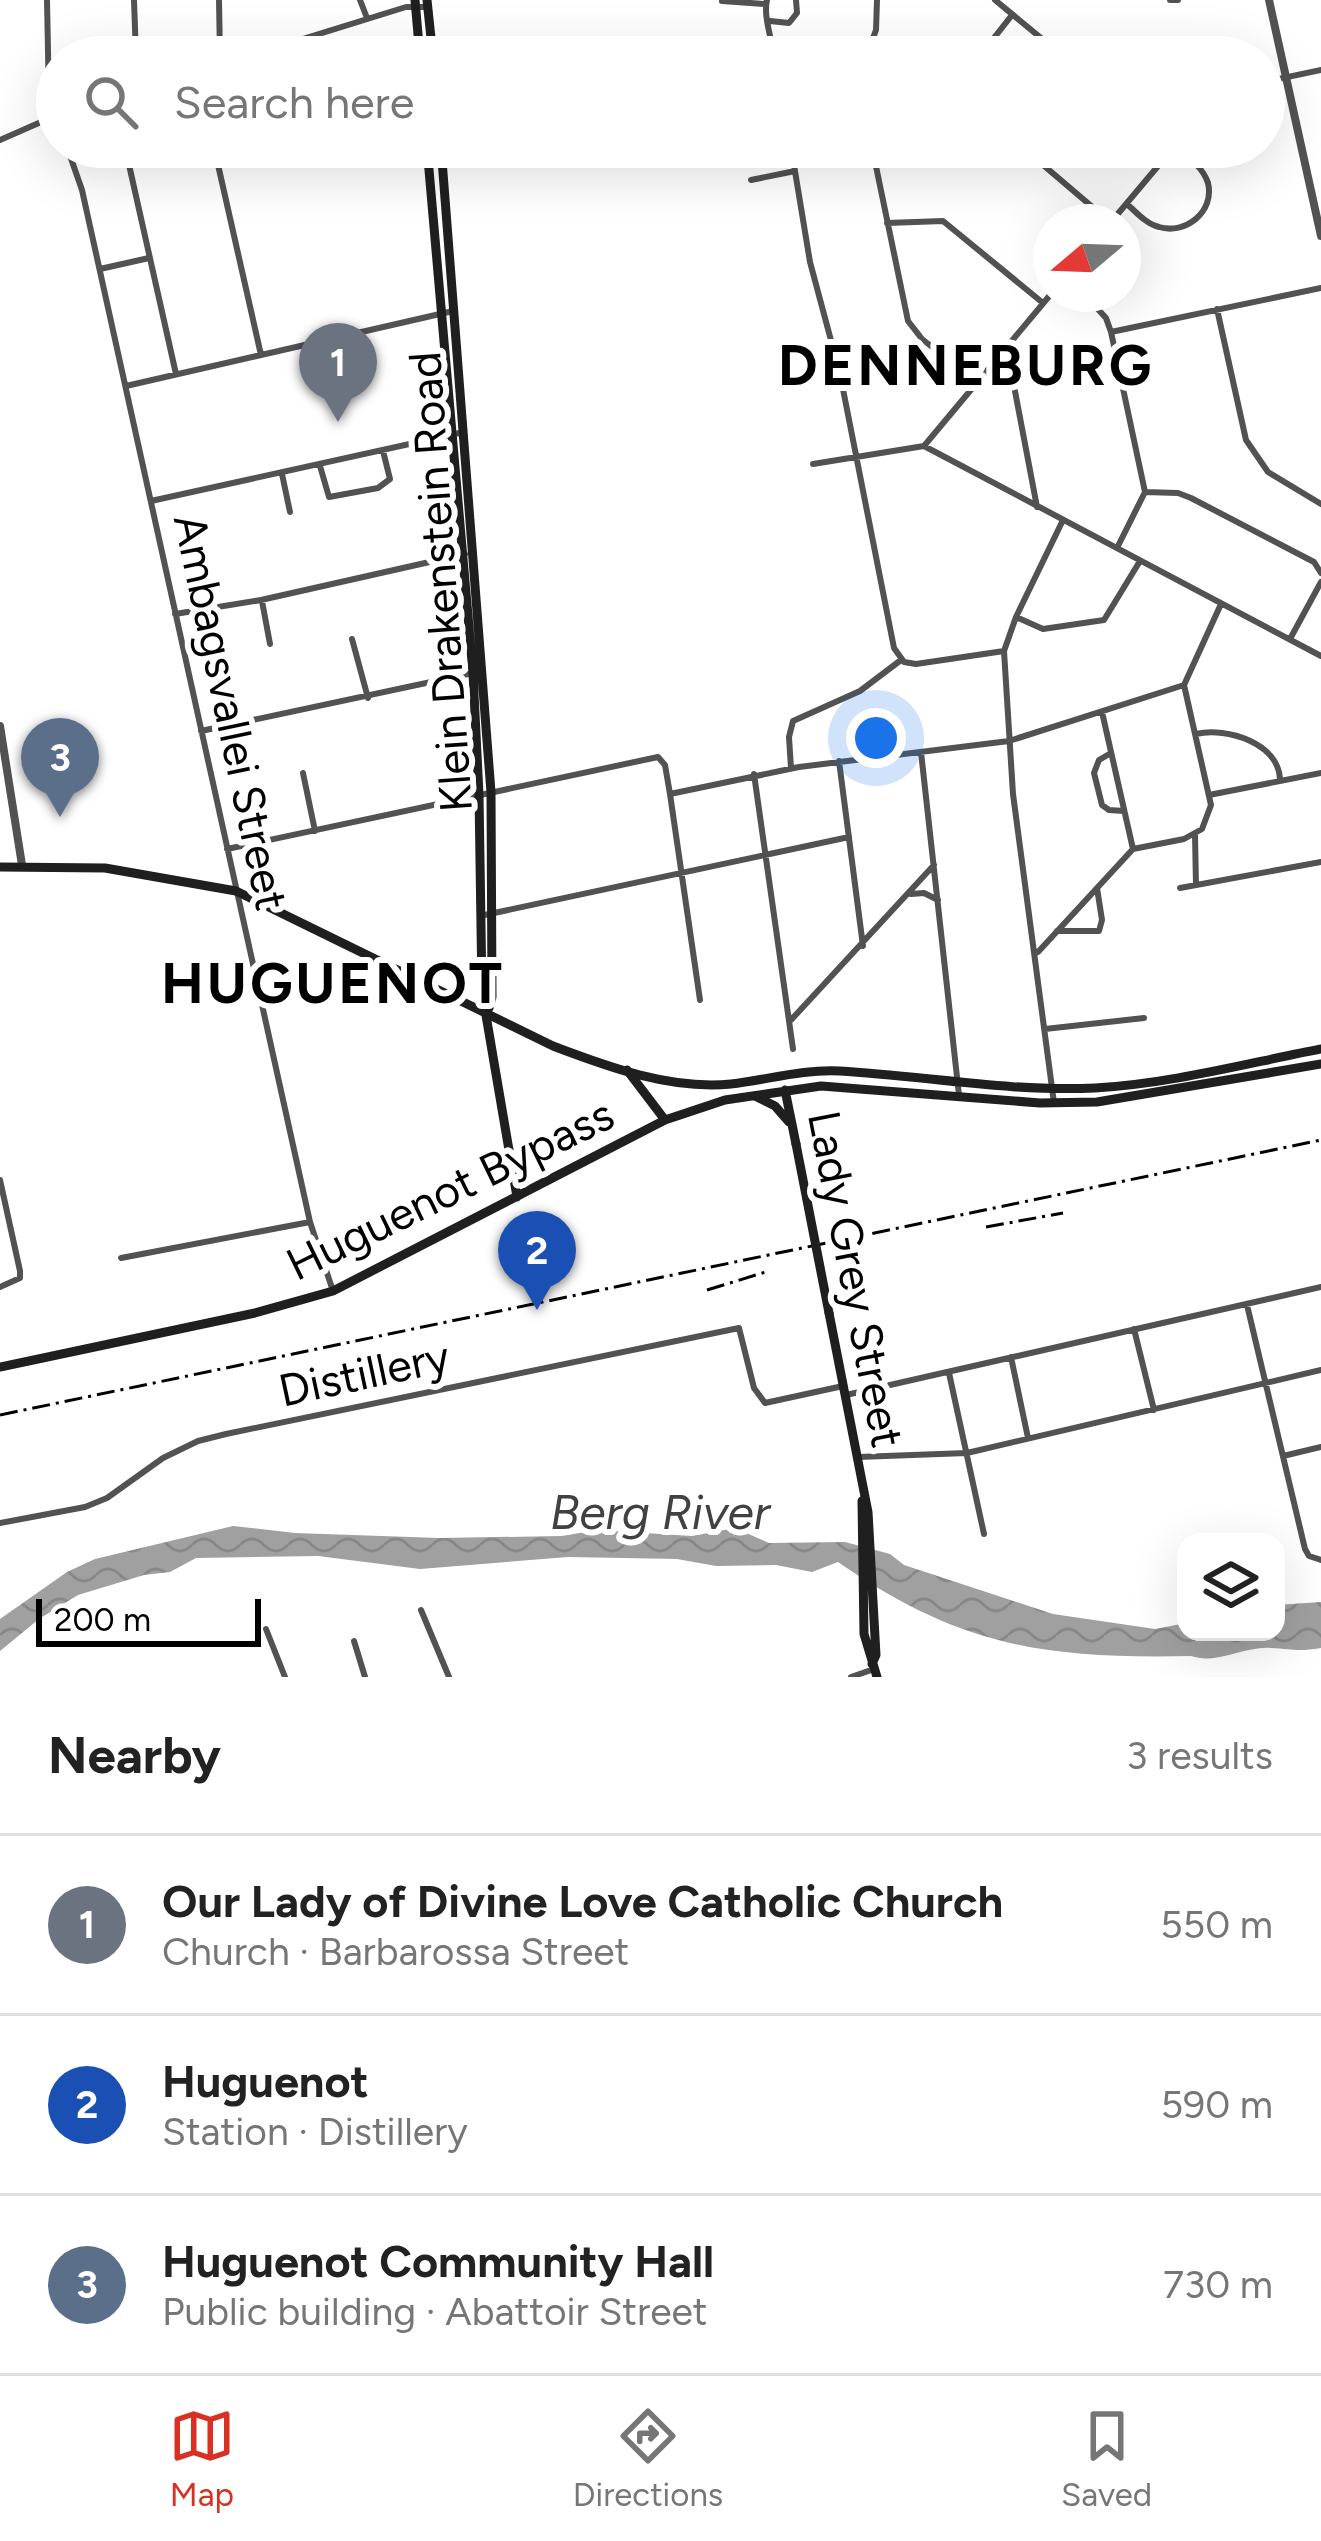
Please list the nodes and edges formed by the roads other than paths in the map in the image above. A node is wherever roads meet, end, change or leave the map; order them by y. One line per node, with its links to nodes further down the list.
1 (47, 0): 15 (street)
2 (134, 0): 16 (street)
3 (219, 0): 17 (street)
4 (360, 0): 13 (street)
5 (796, 0): 14 (street)
6 (878, 0): 22 (street)
7 (1269, 0): 25 (street)
8 (722, 1): 10 (street)
9 (997, 1): 12 (street)
10 (766, 2): 14 (street)
11 (421, 3): 13 (street); 19 (main road); 20 (main road)
12 (1012, 15): 23 (street); 24 (street)
13 (368, 18): 18 (street)
14 (770, 20): 21 (street)
15 (48, 36)
16 (135, 36)
17 (220, 36)
18 (311, 36)
19 (420, 36)
20 (428, 36)
21 (772, 36)
22 (873, 36)
23 (996, 36)
24 (1038, 36)
25 (1277, 36)
26 (1321, 70): 28 (street)
27 (1285, 72): 28 (street)
28 (1286, 77): 47 (street)
29 (36, 126): 30 (street)
30 (0, 140)
31 (75, 168): 49 (street, Ambagsvallei Street)
32 (130, 168): 48 (street)
33 (219, 168): 57 (street)
34 (430, 168): 55 (main road, Klein Drakenstein Road)
35 (442, 168): 55 (main road, Klein Drakenstein Road)
36 (795, 168): 41 (street)
37 (876, 168): 46 (street)
38 (1047, 168): 43 (street)
39 (1157, 168): 44 (street)
40 (1200, 168): 45 (street)
41 (796, 171): 42 (street); 65 (street)
42 (752, 181)
43 (1090, 204)
44 (1127, 204)
45 (1141, 216)
46 (887, 223): 51 (street); 60 (street)
47 (1321, 236)
48 (150, 258): 49 (street); 59 (street)
49 (100, 269): 61 (street, Ambagsvallei Street)
50 (1321, 288): 52 (street)
51 (1033, 295)
52 (1217, 309): 56 (street); 71 (street)
53 (1035, 312): 58 (street)
54 (1100, 312): 56 (street)
55 (447, 313): 57 (street); 62 (main road, Klein Drakenstein Road)
56 (1111, 332): 69 (street)
57 (261, 355): 59 (street)
58 (998, 356): 60 (street); 72 (street)
59 (176, 374): 61 (street)
60 (976, 382): 63 (street)
61 (126, 386): 70 (street, Ambagsvallei Street)
62 (458, 433): 64 (street); 76 (main road, Klein Drakenstein Road)
63 (924, 446): 65 (street); 72 (street)
64 (383, 452): 67 (street); 67 (street)
65 (856, 457): 66 (street); 89 (street)
66 (813, 464)
67 (320, 466): 68 (street)
68 (282, 474): 70 (street); 73 (street)
69 (1145, 492): 75 (street); 78 (street)
70 (151, 501): 82 (street, Ambagsvallei Street)
71 (1321, 504)
72 (1037, 506): 74 (street)
73 (290, 512)
74 (1063, 520): 75 (street); 83 (street)
75 (1117, 548): 77 (street)
76 (469, 553): 80 (street); 90 (main road, Klein Drakenstein Road)
77 (1140, 561): 81 (street); 83 (street)
78 (1321, 573)
79 (1321, 582): 84 (street)
80 (261, 599): 82 (street); 86 (street)
81 (1221, 604): 84 (street); 91 (street)
82 (175, 614): 95 (street, Ambagsvallei Street)
83 (1016, 616): 87 (street)
84 (1290, 639): 88 (street)
85 (352, 640): 92 (street)
86 (270, 644)
87 (1004, 651): 89 (street); 97 (street)
88 (1321, 656)
89 (901, 660): 101 (street)
90 (478, 672): 92 (street); 106 (main road, Klein Drakenstein Road)
91 (1184, 685): 93 (street); 96 (street)
92 (368, 698): 95 (street)
93 (1101, 710): 97 (street); 99 (street)
94 (0, 727): 117 (street)
95 (201, 731): 113 (street, Ambagsvallei Street)
96 (1196, 734): 105 (street); 108 (street)
97 (1010, 741): 98 (street); 130 (street)
98 (921, 752): 100 (street); 118 (street)
99 (1111, 752): 109 (street); 109 (street)
100 (839, 761): 101 (street); 112 (street)
101 (790, 768): 104 (street)
102 (303, 773): 110 (street)
103 (1321, 773): 105 (street)
104 (754, 774): 107 (street); 115 (street)
105 (1280, 782): 108 (street)
106 (485, 794): 107 (street); 110 (street); 127 (main road, Klein Drakenstein Road)
107 (670, 794): 120 (street)
108 (1209, 795): 111 (street)
109 (1124, 811): 114 (street)
110 (315, 831): 113 (street)
111 (1195, 835): 114 (street); 121 (street)
112 (849, 837): 115 (street); 129 (street)
113 (227, 849): 124 (street, Ambagsvallei Street)
114 (1133, 849): 122 (street)
115 (765, 854): 120 (street); 134 (street)
116 (1321, 862): 121 (street)
117 (22, 865): 119 (main road); 124 (main road)
118 (934, 865): 125 (street); 126 (street)
119 (0, 867)
120 (681, 872): 127 (street); 131 (street)
121 (1196, 885): 123 (street)
122 (1097, 887): 128 (street); 128 (street)
123 (1180, 888)
124 (236, 891): 132 (main road); 151 (street, Ambagsvallei Street)
125 (908, 895): 126 (street); 129 (street)
126 (938, 899): 141 (street)
127 (486, 915): 132 (main road, Klein Drakenstein Road)
128 (1057, 931): 130 (street)
129 (863, 946): 134 (street)
130 (1036, 954): 135 (street)
131 (700, 1000)
132 (487, 1013): 139 (main road); 150 (main road, Klein Drakenstein Road)
133 (1144, 1018): 135 (street)
134 (791, 1020): 137 (street)
135 (1046, 1029): 142 (street)
136 (1321, 1048): 142 (main road)
137 (793, 1049)
138 (1321, 1064): 146 (main road, Huguenot Bypass)
139 (627, 1070): 140 (main road); 147 (main road)
140 (784, 1075): 141 (main road); 143 (main road, Lady Grey Street)
141 (958, 1082): 142 (main road); 145 (street)
142 (1052, 1089): 146 (street)
143 (785, 1090): 144 (main road, Huguenot Bypass); 145 (main road, Huguenot Bypass); 148 (main road, Lady Grey Street)
144 (753, 1095): 147 (main road, Huguenot Bypass); 148 (main road)
145 (959, 1095): 146 (main road, Huguenot Bypass)
146 (1054, 1103)
147 (665, 1120): 150 (main road, Huguenot Bypass)
148 (792, 1126): 163 (main road, Lady Grey Street, bridge)
149 (0, 1180): 153 (street)
150 (518, 1197): 155 (main road, Huguenot Bypass)
151 (310, 1222): 152 (street); 155 (street, Ambagsvallei Street)
152 (121, 1258)
153 (0, 1287)
154 (1321, 1287): 156 (street)
155 (333, 1291): 159 (main road, Huguenot Bypass)
156 (1247, 1304): 157 (street); 162 (street)
157 (1135, 1329): 158 (street); 164 (street)
158 (1011, 1358): 161 (street); 165 (street)
159 (0, 1367)
160 (1321, 1370): 162 (street)
161 (949, 1372): 163 (street); 167 (street)
162 (1264, 1383): 164 (street); 168 (street)
163 (845, 1390): 169 (main road, Lady Grey Street); 170 (street, Distillery)
164 (1154, 1410): 165 (street)
165 (1028, 1438): 167 (street)
166 (1321, 1448): 168 (street)
167 (967, 1453): 169 (street); 171 (street)
168 (1283, 1456): 172 (street)
169 (857, 1457): 176 (main road, Lady Grey Street)
170 (0, 1523)
171 (984, 1534)
172 (1319, 1560)
173 (421, 1610): 179 (street)
174 (266, 1629): 177 (street)
175 (353, 1641): 178 (street)
176 (874, 1670): 180 (street)
177 (285, 1677)
178 (365, 1677)
179 (449, 1677)
180 (850, 1677)

